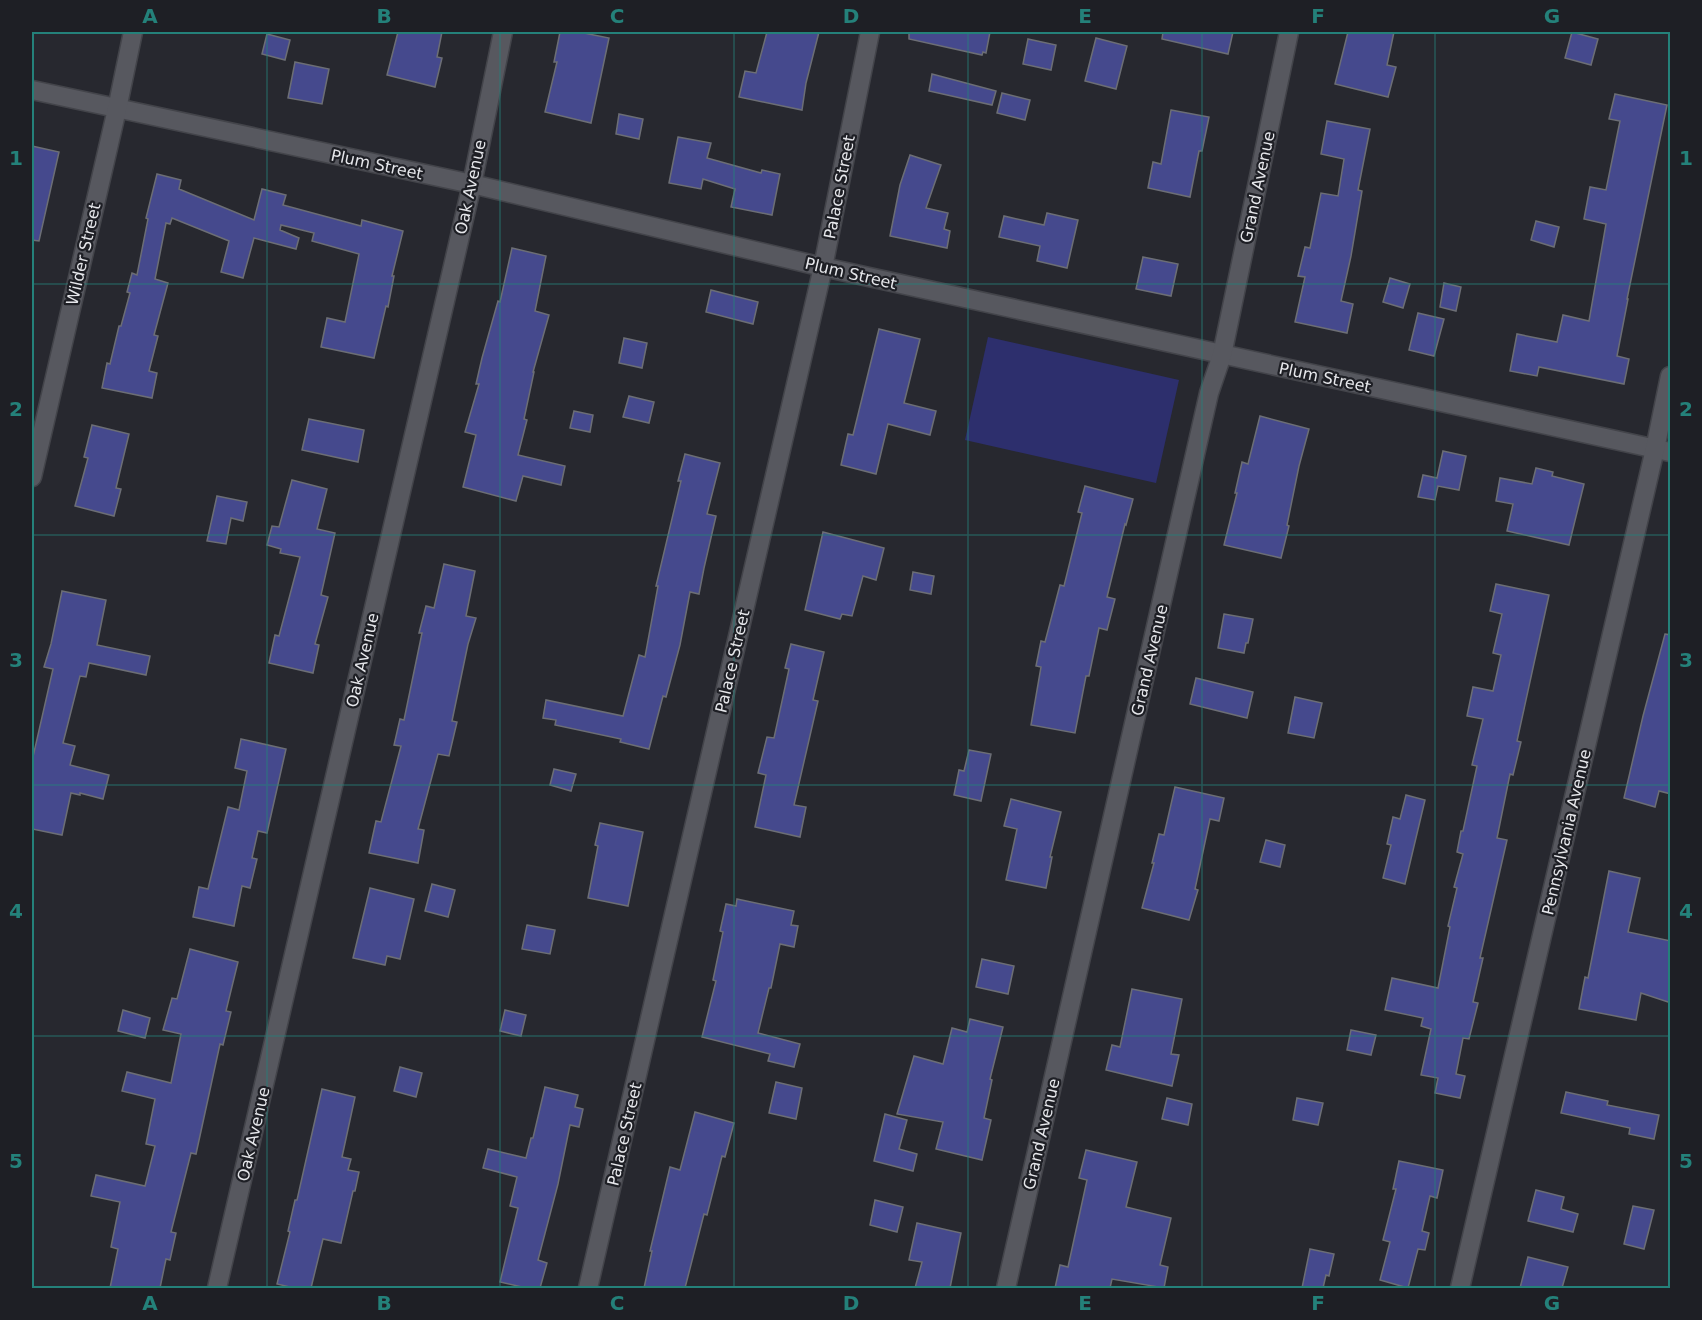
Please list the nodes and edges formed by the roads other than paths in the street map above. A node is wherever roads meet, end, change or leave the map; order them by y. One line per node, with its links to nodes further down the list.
1 (133, 32): 6 (street, Wilder Street)
2 (502, 32): 7 (street, Oak Avenue)
3 (870, 32): 8 (street, Palace Street)
4 (1289, 32): 9 (street, Grand Avenue)
5 (32, 90): 6 (street, Plum Street)
6 (117, 109): 7 (street, Plum Street); 12 (street, Wilder Street)
7 (472, 184): 8 (street, Plum Street); 13 (street, Oak Avenue)
8 (823, 267): 9 (street, Plum Street); 14 (street, Palace Street)
9 (1222, 355): 11 (street, Plum Street); 15 (street, Grand Avenue)
10 (1671, 376): 11 (street, Pennsylvania Avenue)
11 (1663, 451): 16 (street, Pennsylvania Avenue)
12 (32, 472)
13 (217, 1288)
14 (588, 1288)
15 (1006, 1288)
16 (1460, 1288)

